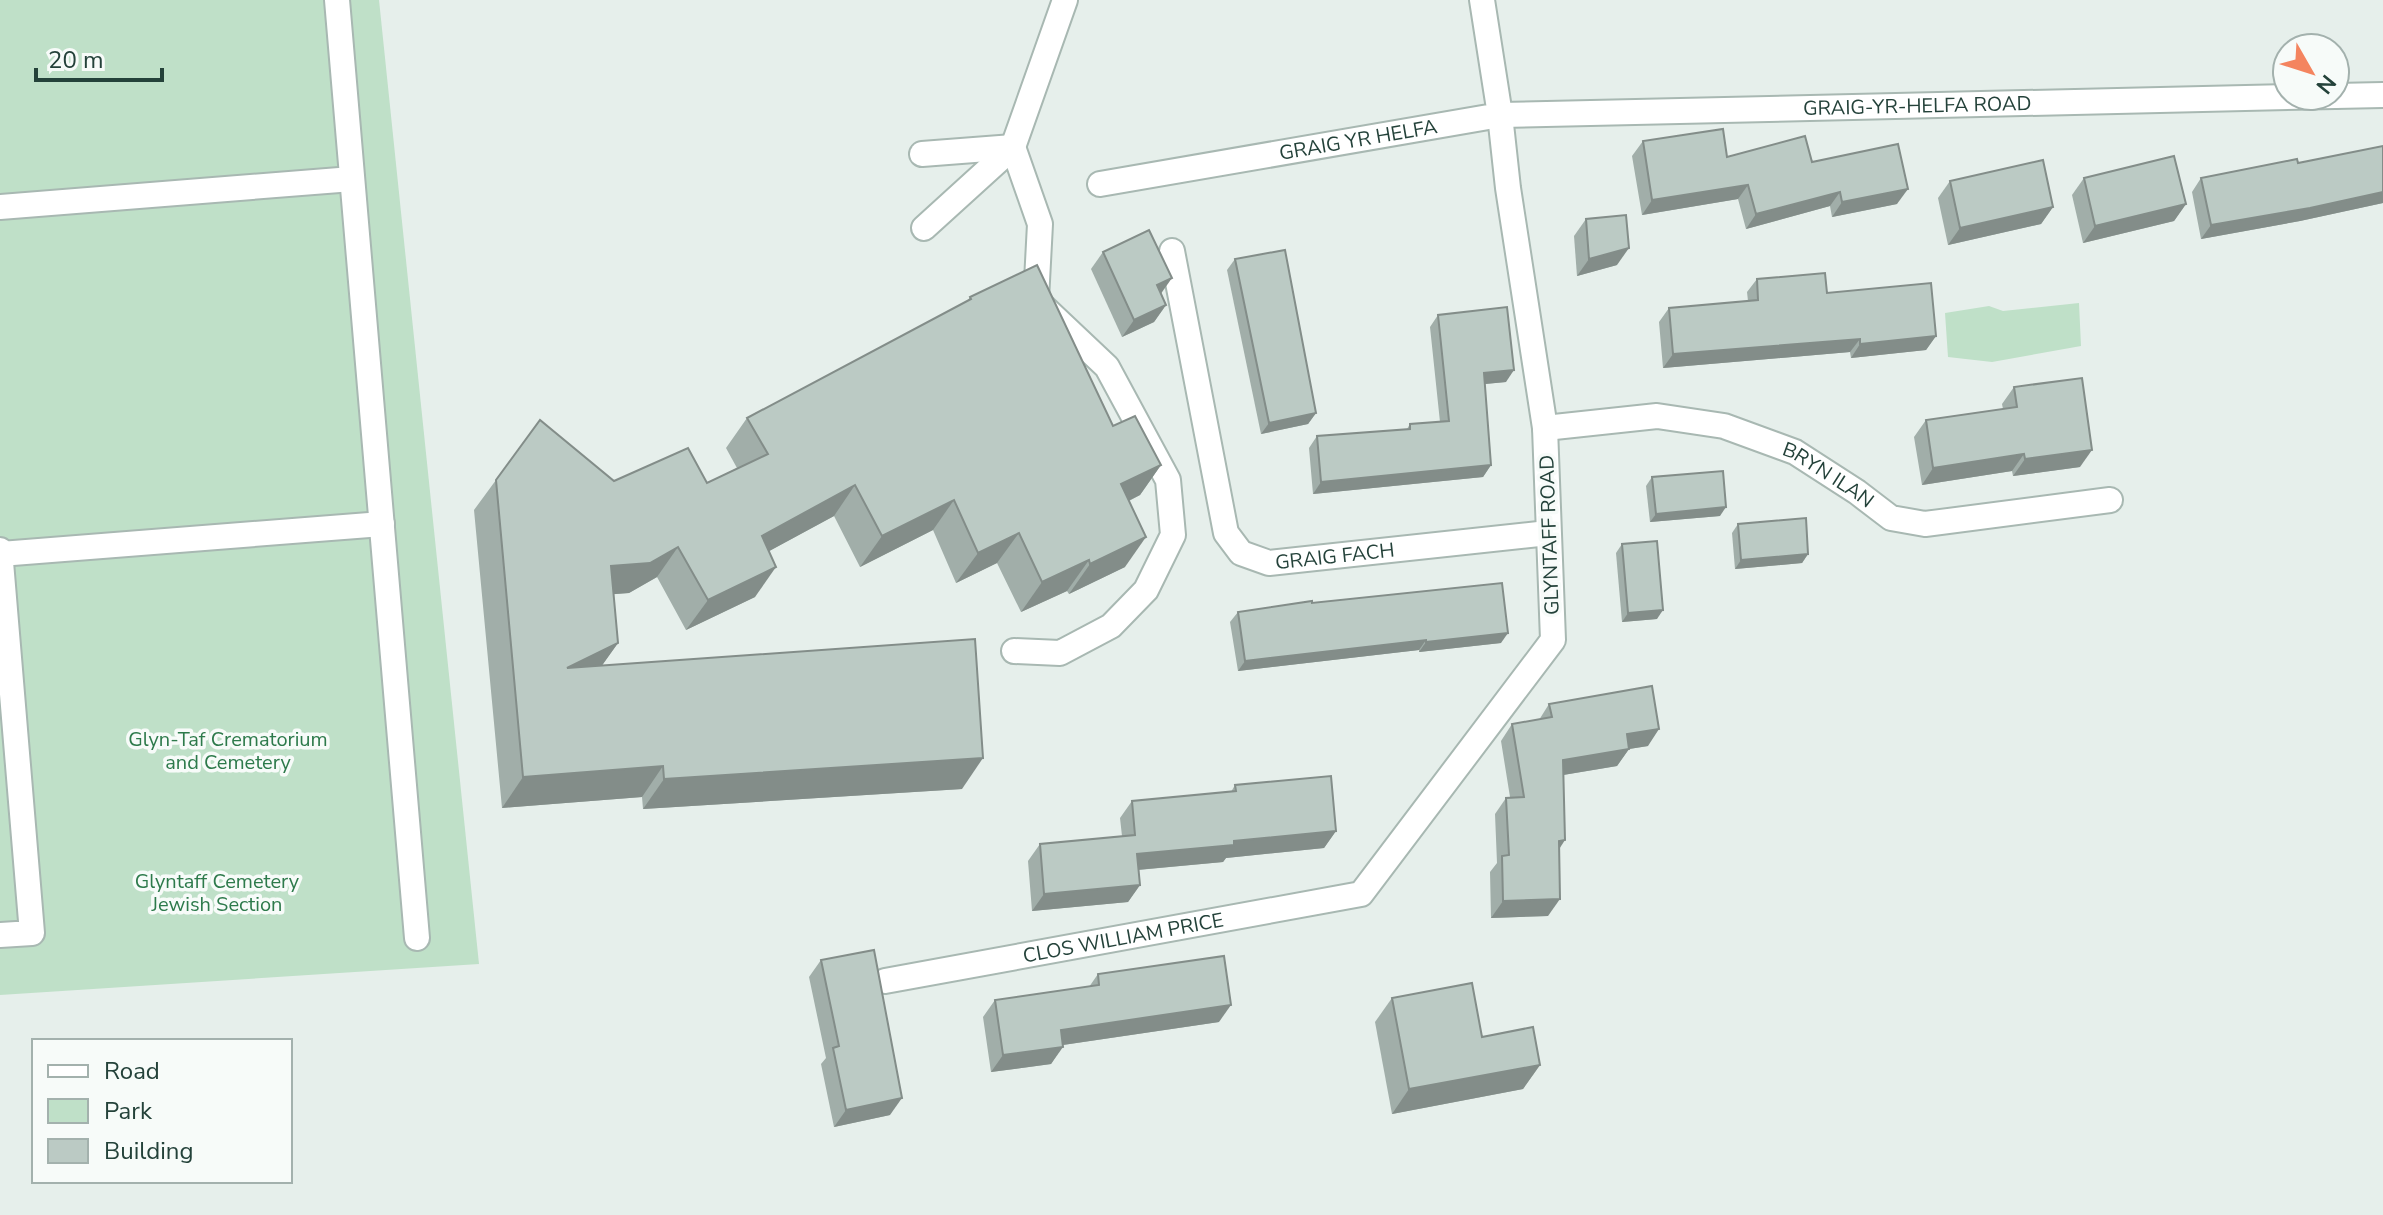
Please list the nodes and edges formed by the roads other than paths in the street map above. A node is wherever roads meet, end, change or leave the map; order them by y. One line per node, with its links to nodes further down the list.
1 (337, 0): 10 (street)
2 (1065, 0): 8 (street)
3 (1482, 0): 7 (street)
4 (2383, 95): 5 (street, GRAIG-YR-HELFA ROAD)
5 (2351, 96)
6 (2271, 97): 7 (street, GRAIG-YR-HELFA ROAD)
7 (1500, 115): 11 (street, GRAIG YR HELFA); 15 (street, GLYNTAFF ROAD)
8 (1013, 147): 9 (street); 13 (street); 20 (street)
9 (922, 154)
10 (352, 179): 12 (street); 17 (street)
11 (1100, 184)
12 (0, 207)
13 (924, 228)
14 (1172, 251): 18 (street, GRAIG FACH)
15 (1545, 428): 16 (street, BRYN ILAN); 18 (street, GLYNTAFF ROAD)
16 (2110, 500)
17 (382, 524): 19 (street); 23 (street)
18 (1548, 533): 21 (street, GLYNTAFF ROAD)
19 (0, 553): 22 (street)
20 (1014, 651)
21 (1361, 894): 24 (street, CLOS WILLIAM PRICE)
22 (0, 935)
23 (417, 938)
24 (885, 981)

